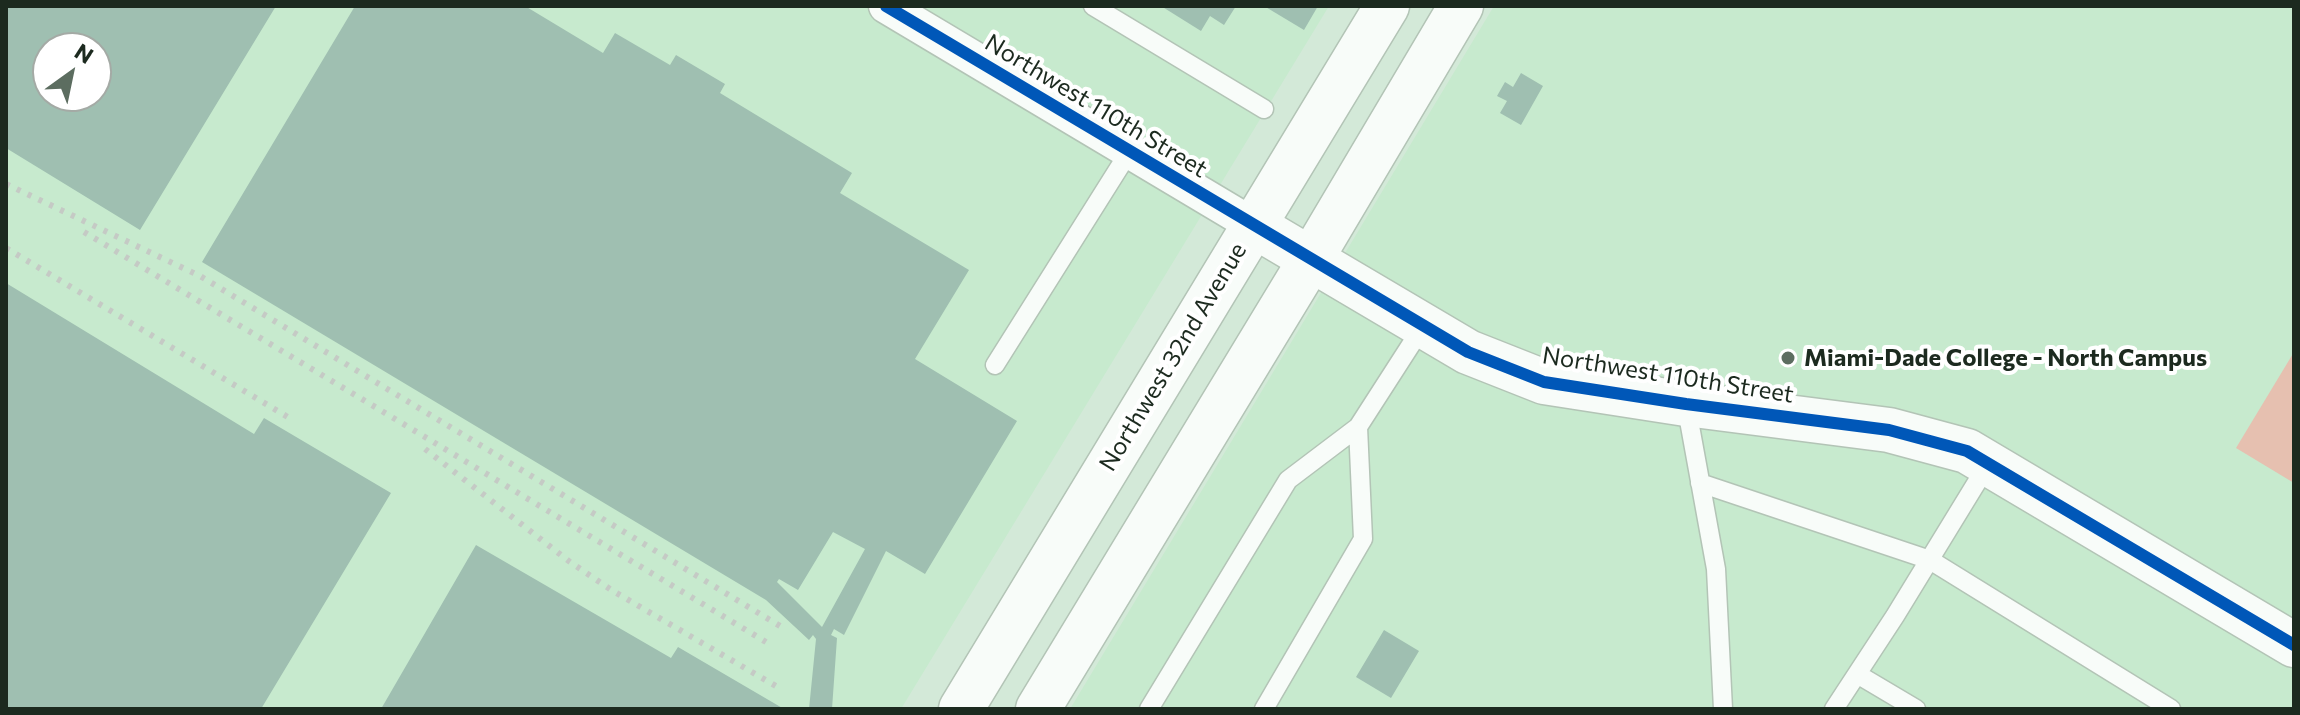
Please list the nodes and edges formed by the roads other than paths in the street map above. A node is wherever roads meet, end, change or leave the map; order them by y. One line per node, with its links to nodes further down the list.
1 (886, 6): 6 (street, Northwest 110th Street)
2 (1093, 6): 5 (lane)
3 (1387, 6): 7 (main road, Northwest 32nd Avenue)
4 (1461, 6): 8 (main road)
5 (1264, 109)
6 (1129, 152): 7 (street, Northwest 110th Street); 10 (lane)
7 (1253, 225): 8 (main road, Northwest 110th Street); 19 (main road, Northwest 32nd Avenue)
8 (1311, 259): 9 (main road, Northwest 110th Street); 20 (main road)
9 (1423, 326): 11 (main road, Northwest 110th Street); 12 (lane)
10 (995, 365)
11 (1686, 404): 13 (main road, Northwest 110th Street); 14 (lane)
12 (1358, 427): 21 (lane); 22 (lane)
13 (1988, 464): 15 (lane); 16 (main road, Northwest 110th Street)
14 (1700, 483): 15 (lane); 23 (lane)
15 (1930, 560): 17 (lane); 25 (lane)
16 (2294, 645)
17 (1857, 674): 18 (lane); 24 (lane)
18 (1913, 708)
19 (961, 709)
20 (1038, 709)
21 (1149, 709)
22 (1264, 709)
23 (1723, 709)
24 (1834, 709)
25 (2171, 709)

